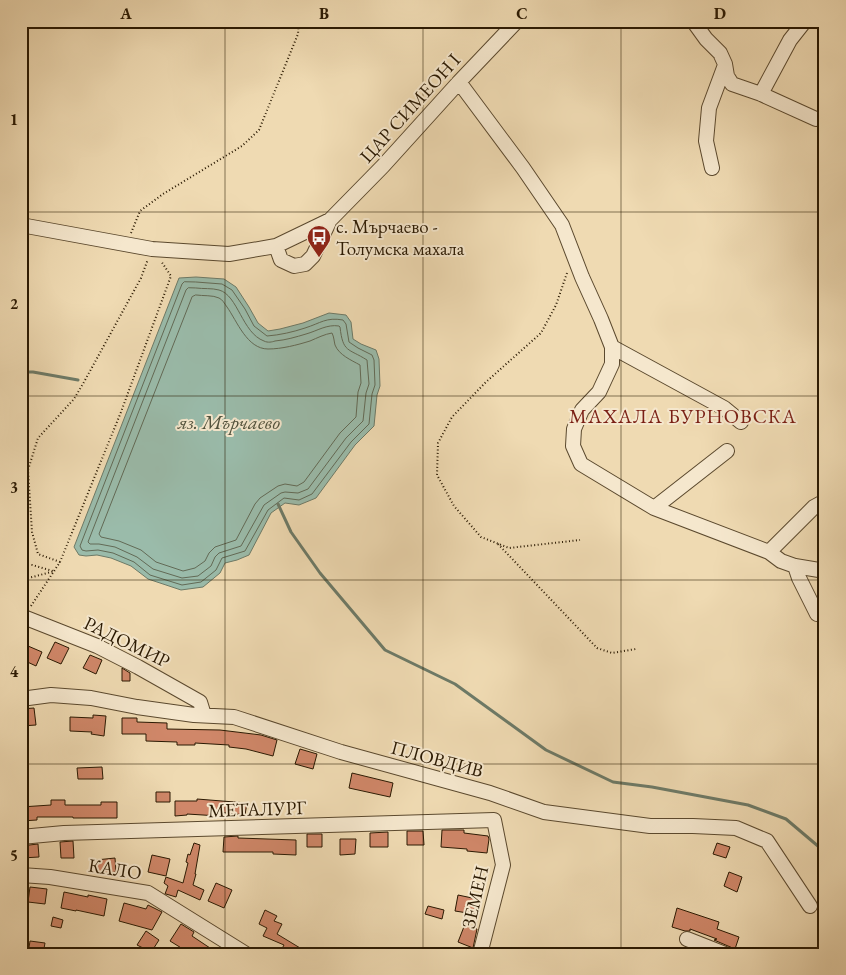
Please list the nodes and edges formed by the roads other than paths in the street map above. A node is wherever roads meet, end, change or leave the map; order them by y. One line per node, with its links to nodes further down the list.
1 (517, 21): 5 (street, ЦАР СИМЕОН I)
2 (693, 21): 4 (street)
3 (805, 21): 6 (street)
4 (725, 64): 6 (street); 8 (street)
5 (459, 82): 9 (street, ЦАР СИМЕОН I); 12 (street)
6 (761, 94): 7 (street)
7 (816, 119)
8 (712, 168)
9 (330, 220): 11 (street); 11 (street)
10 (21, 225): 11 (street)
11 (276, 246)
12 (612, 347): 13 (street); 16 (street)
13 (741, 422)
14 (727, 451): 16 (street)
15 (825, 501): 17 (street)
16 (654, 508): 17 (street)
17 (768, 552): 18 (street)
18 (795, 566): 19 (street); 20 (street)
19 (825, 571)
20 (816, 614)
21 (23, 617): 23 (street, РАДОМИР)
22 (21, 699): 23 (street, ПЛОВДИВ)
23 (204, 715): 27 (street, ПЛОВДИВ)
24 (494, 820): 25 (street, МЕТАЛУРГ); 30 (street, ЗЕМЕН)
25 (21, 837)
26 (21, 875): 29 (street, КАЛО)
27 (810, 906)
28 (687, 939): 31 (street)
29 (246, 954)
30 (480, 954)
31 (725, 954)

